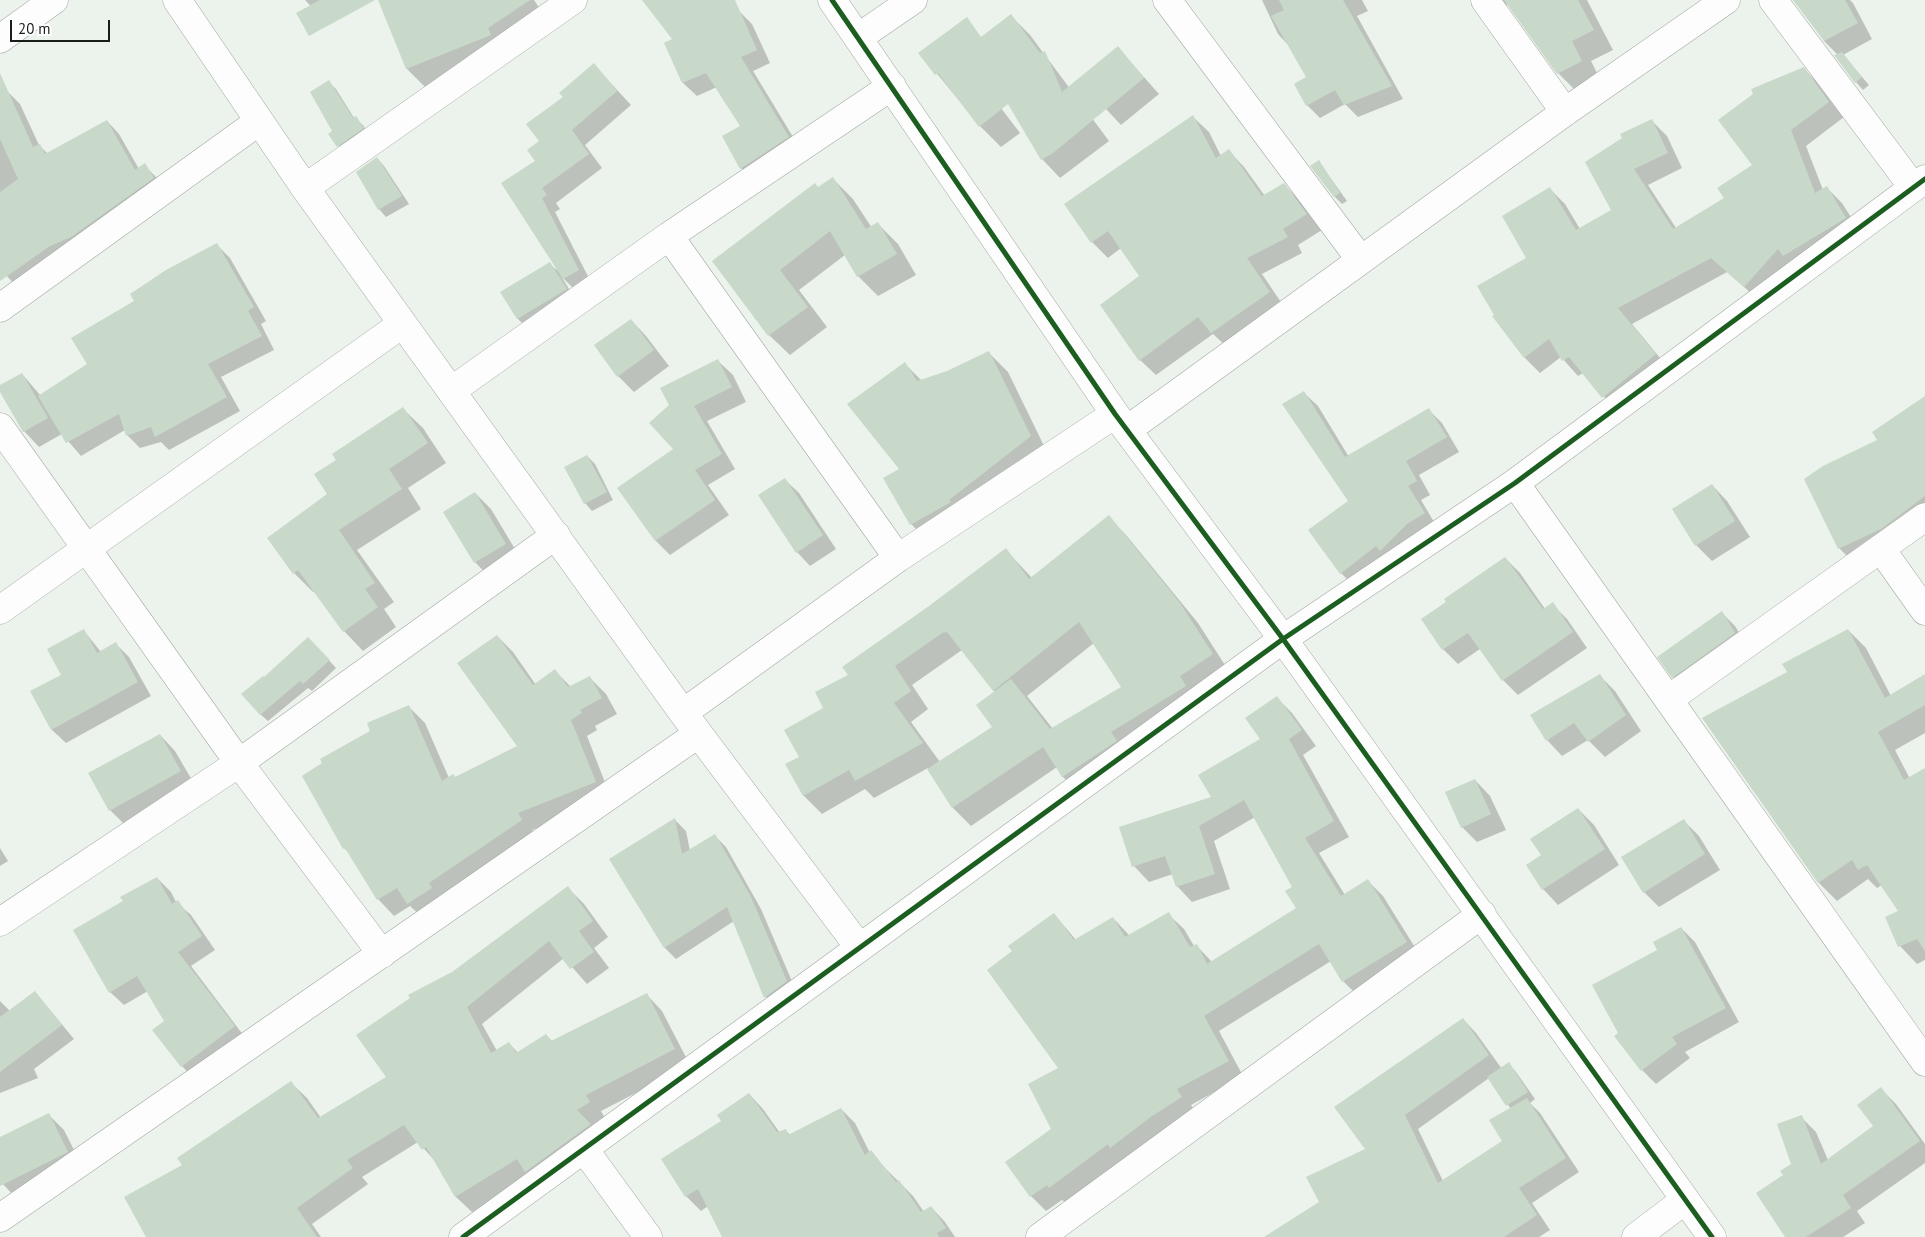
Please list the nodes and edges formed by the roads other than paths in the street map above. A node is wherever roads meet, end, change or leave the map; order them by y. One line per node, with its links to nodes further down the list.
1 (54, 0): 11 (street)
2 (177, 0): 14 (street)
3 (573, 0): 16 (street)
4 (832, 0): 10 (street)
5 (913, 0): 10 (street)
6 (1167, 0): 18 (street)
7 (1485, 0): 13 (street)
8 (1726, 0): 13 (street)
9 (1773, 0): 15 (street)
10 (859, 37): 12 (street)
11 (0, 38)
12 (892, 86): 17 (street); 22 (street)
13 (1565, 112): 18 (street)
14 (258, 122): 16 (street); 19 (street)
15 (1919, 182): 24 (street)
16 (305, 188): 20 (street)
17 (669, 236): 21 (street); 29 (street)
18 (1360, 259): 22 (street)
19 (0, 308)
20 (402, 324): 21 (street); 27 (street)
21 (451, 391): 26 (street)
22 (1121, 422): 29 (street); 32 (street)
23 (0, 427): 27 (street)
24 (1515, 483): 32 (street); 33 (street)
25 (1925, 517): 28 (street)
26 (556, 535): 34 (street); 35 (street)
27 (85, 549): 30 (street); 35 (street)
28 (1881, 549): 31 (street); 33 (street)
29 (898, 558): 34 (street)
30 (0, 610)
31 (1925, 611)
32 (1283, 639): 36 (street); 38 (street)
33 (1669, 699): 40 (street)
34 (691, 724): 38 (street); 39 (street)
35 (238, 763): 37 (street); 39 (street)
36 (1482, 914): 42 (street); 47 (street)
37 (0, 922)
38 (859, 947): 41 (street)
39 (382, 954): 43 (street)
40 (1925, 1062)
41 (584, 1149): 45 (street); 46 (street)
42 (1685, 1200): 48 (street); 49 (street)
43 (0, 1219): 44 (street)
44 (12, 1237)
45 (463, 1237)
46 (648, 1237)
47 (1040, 1237)
48 (1636, 1237)
49 (1712, 1237)

